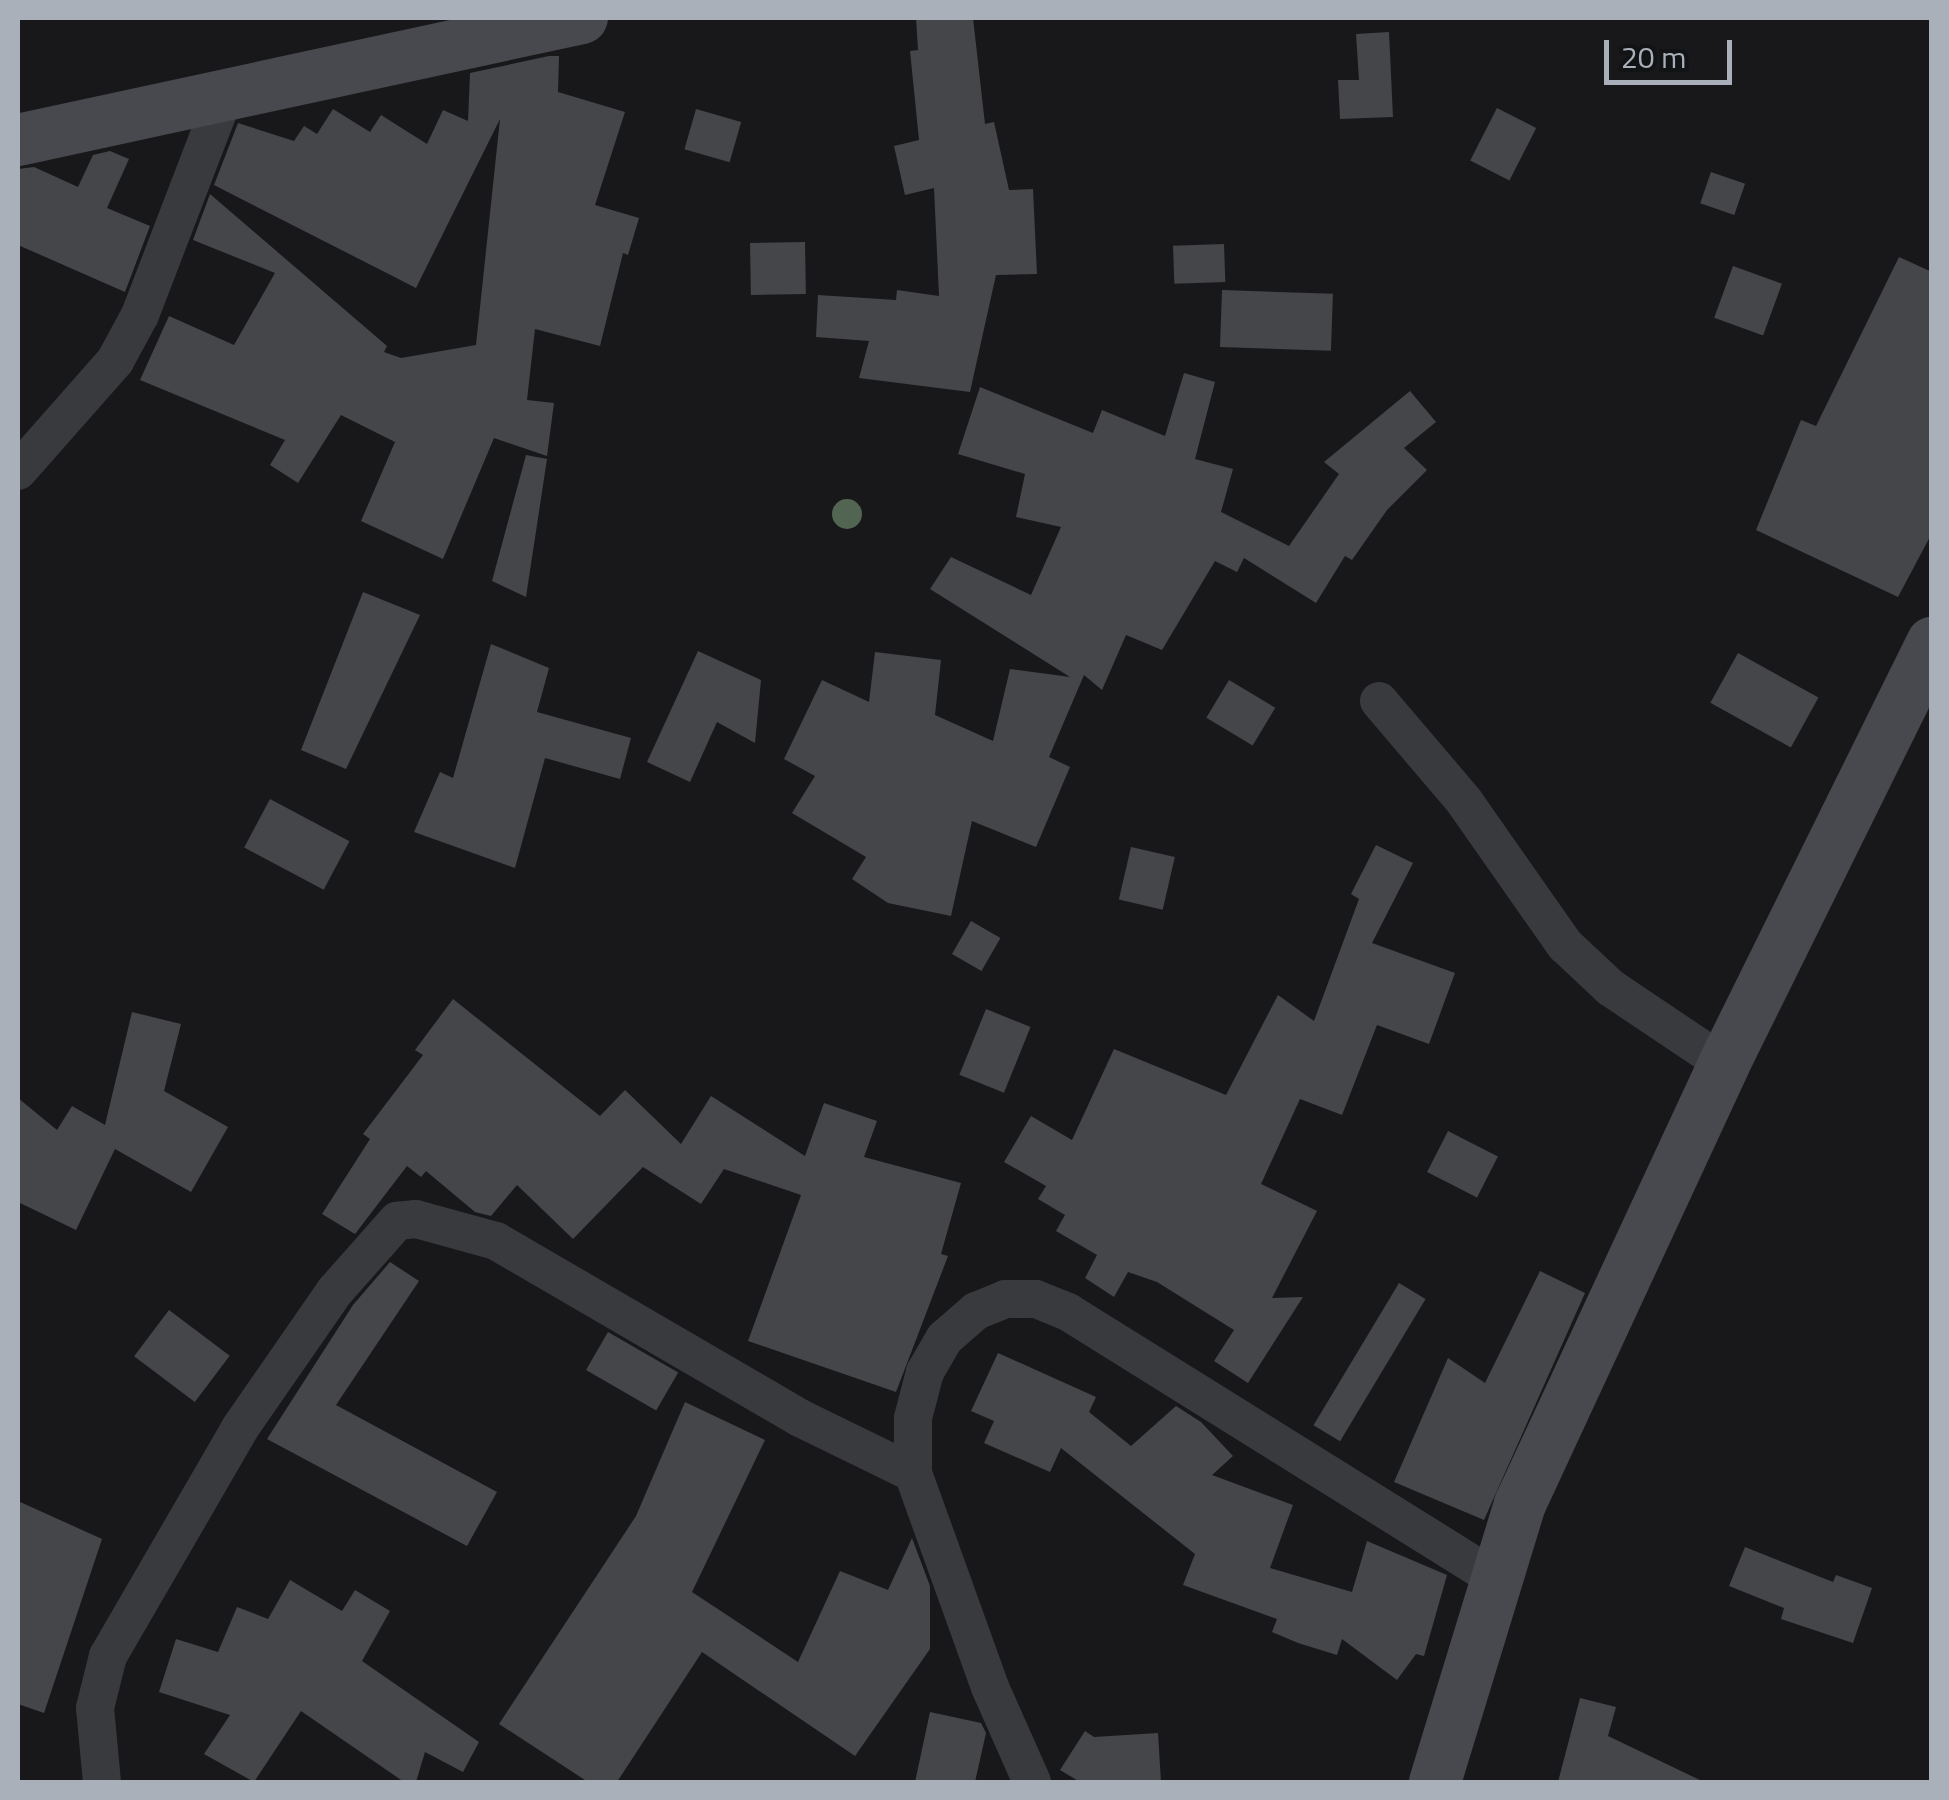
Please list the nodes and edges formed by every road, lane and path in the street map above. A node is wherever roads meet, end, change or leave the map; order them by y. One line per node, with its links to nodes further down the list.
1 (582, 18): 2 (main road)
2 (436, 34): 3 (main road)
3 (224, 96): 4 (main road); 5 (street)
4 (18, 140)
5 (18, 471)
6 (1932, 643): 8 (main road)
7 (1379, 701): 8 (street)
8 (1724, 1064): 10 (main road)
9 (914, 1473): 10 (street); 11 (street); 12 (street)
10 (1493, 1577): 13 (main road)
11 (102, 1782)
12 (1032, 1782)
13 (1434, 1782)

